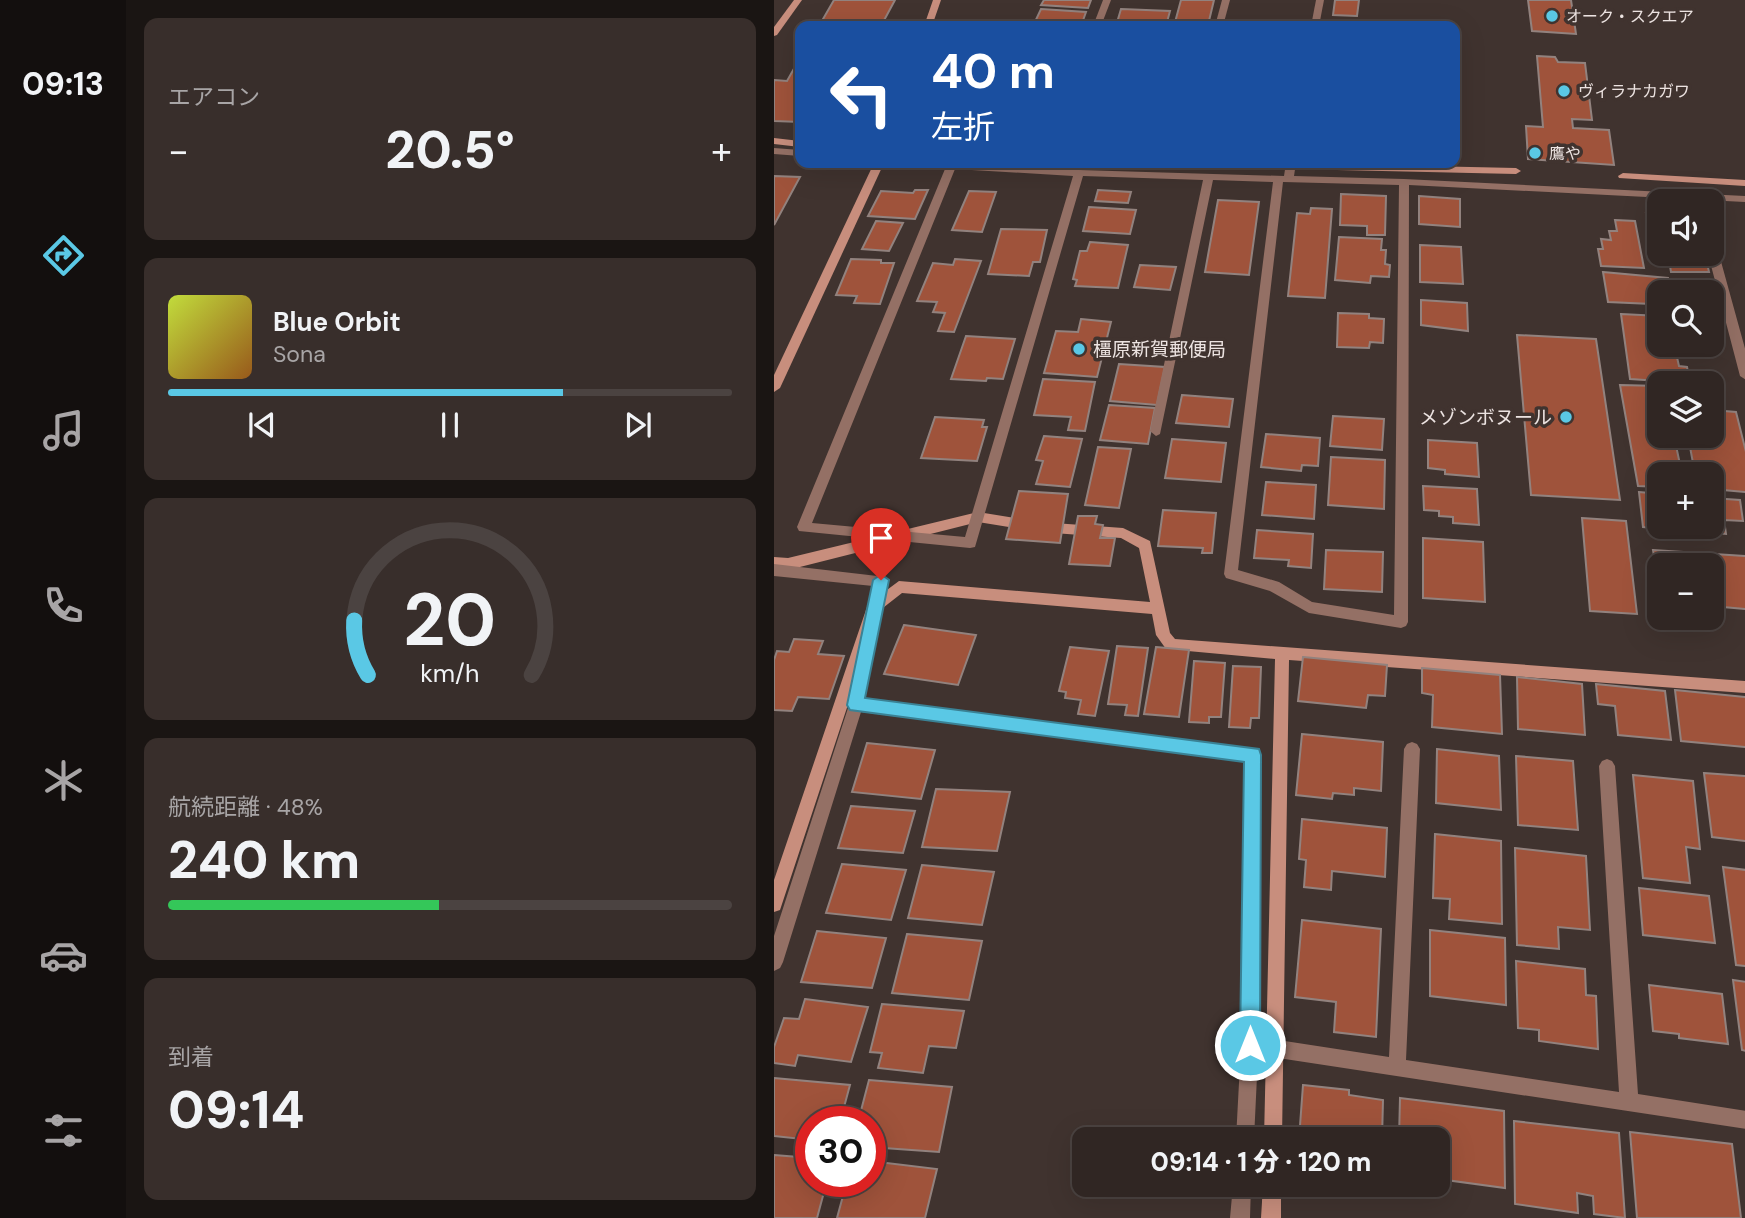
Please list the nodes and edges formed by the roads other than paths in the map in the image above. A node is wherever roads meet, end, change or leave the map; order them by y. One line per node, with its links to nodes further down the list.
1 (1107, 0): 4 (street)
2 (1226, 0): 5 (street)
3 (1320, 0): 6 (street)
4 (1099, 21)
5 (1220, 21)
6 (1316, 21)
7 (774, 151): 8 (street)
8 (795, 153)
9 (951, 168): 13 (street)
10 (1000, 168): 13 (street)
11 (1179, 168): 14 (street)
12 (1289, 168): 16 (street)
13 (1079, 173): 14 (street)
14 (1177, 176): 15 (street)
15 (1208, 177): 16 (street); 23 (street)
16 (1283, 180): 17 (street); 17 (street)
17 (1404, 182): 18 (street)
18 (1647, 196)
19 (1724, 199): 20 (street)
20 (1745, 199)
21 (1717, 266): 22 (street)
22 (1745, 376)
23 (1156, 431)
24 (774, 570): 25 (street)
25 (856, 705): 28 (street); 29 (street)
26 (1412, 749): 30 (street)
27 (1607, 766): 31 (street)
28 (774, 962)
29 (1250, 1045): 30 (street); 33 (street)
30 (1397, 1067): 31 (street)
31 (1629, 1102): 32 (street)
32 (1745, 1120)
33 (1246, 1127)
34 (1241, 1197): 35 (street)
35 (1240, 1218)

